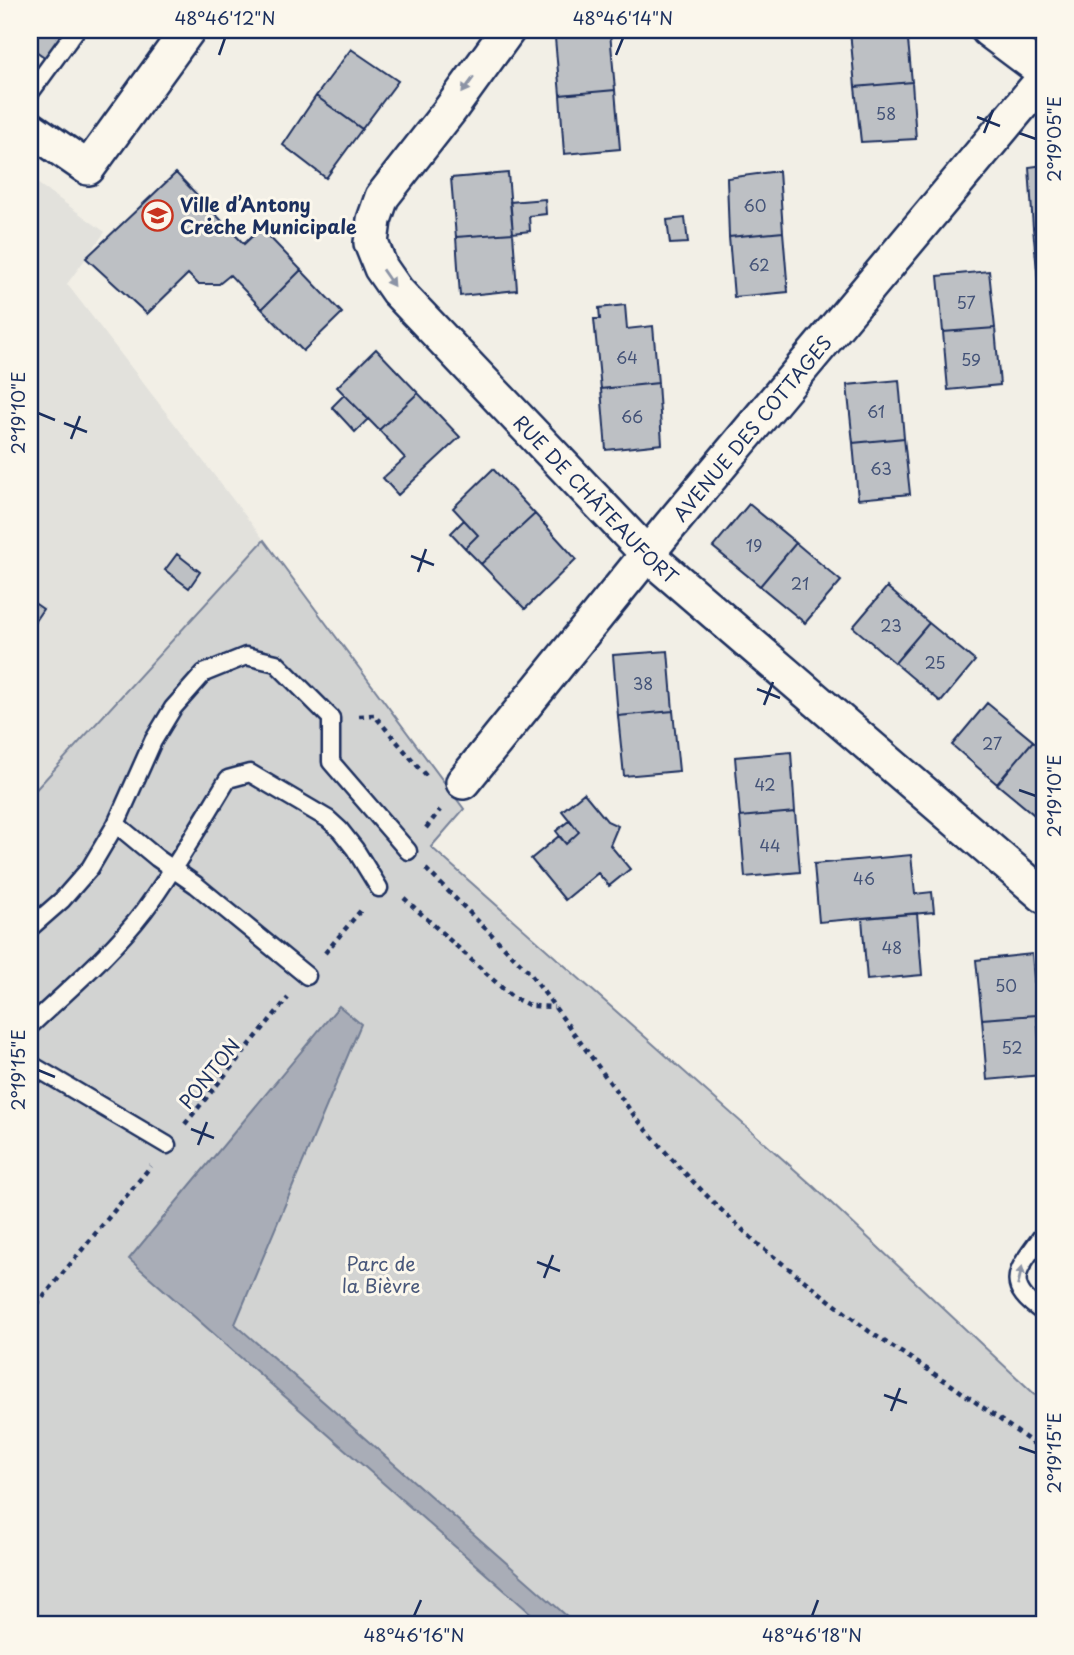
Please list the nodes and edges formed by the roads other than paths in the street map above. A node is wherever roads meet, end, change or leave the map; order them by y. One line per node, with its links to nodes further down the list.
1 (76, 30): 6 (lane)
2 (188, 30): 7 (street)
3 (508, 30): 8 (street, RUE DE CHÂTEAUFORT, one-way to 8)
4 (988, 30): 5 (street)
5 (1044, 75): 8 (street, AVENUE DES COTTAGES)
6 (30, 93)
7 (30, 128)
8 (647, 554): 9 (street, AVENUE DES COTTAGES); 14 (street, RUE DE CHÂTEAUFORT)
9 (465, 779)
10 (116, 824): 11 (lane); 12 (lane); 15 (lane)
11 (408, 851)
12 (172, 869): 13 (lane); 16 (lane); 17 (lane)
13 (379, 888)
14 (1044, 896)
15 (30, 928)
16 (307, 976)
17 (30, 1026)
18 (30, 1064): 19 (lane)
19 (167, 1146)
20 (1044, 1233): 21 (lane, one-way to 20)
21 (1044, 1313)

